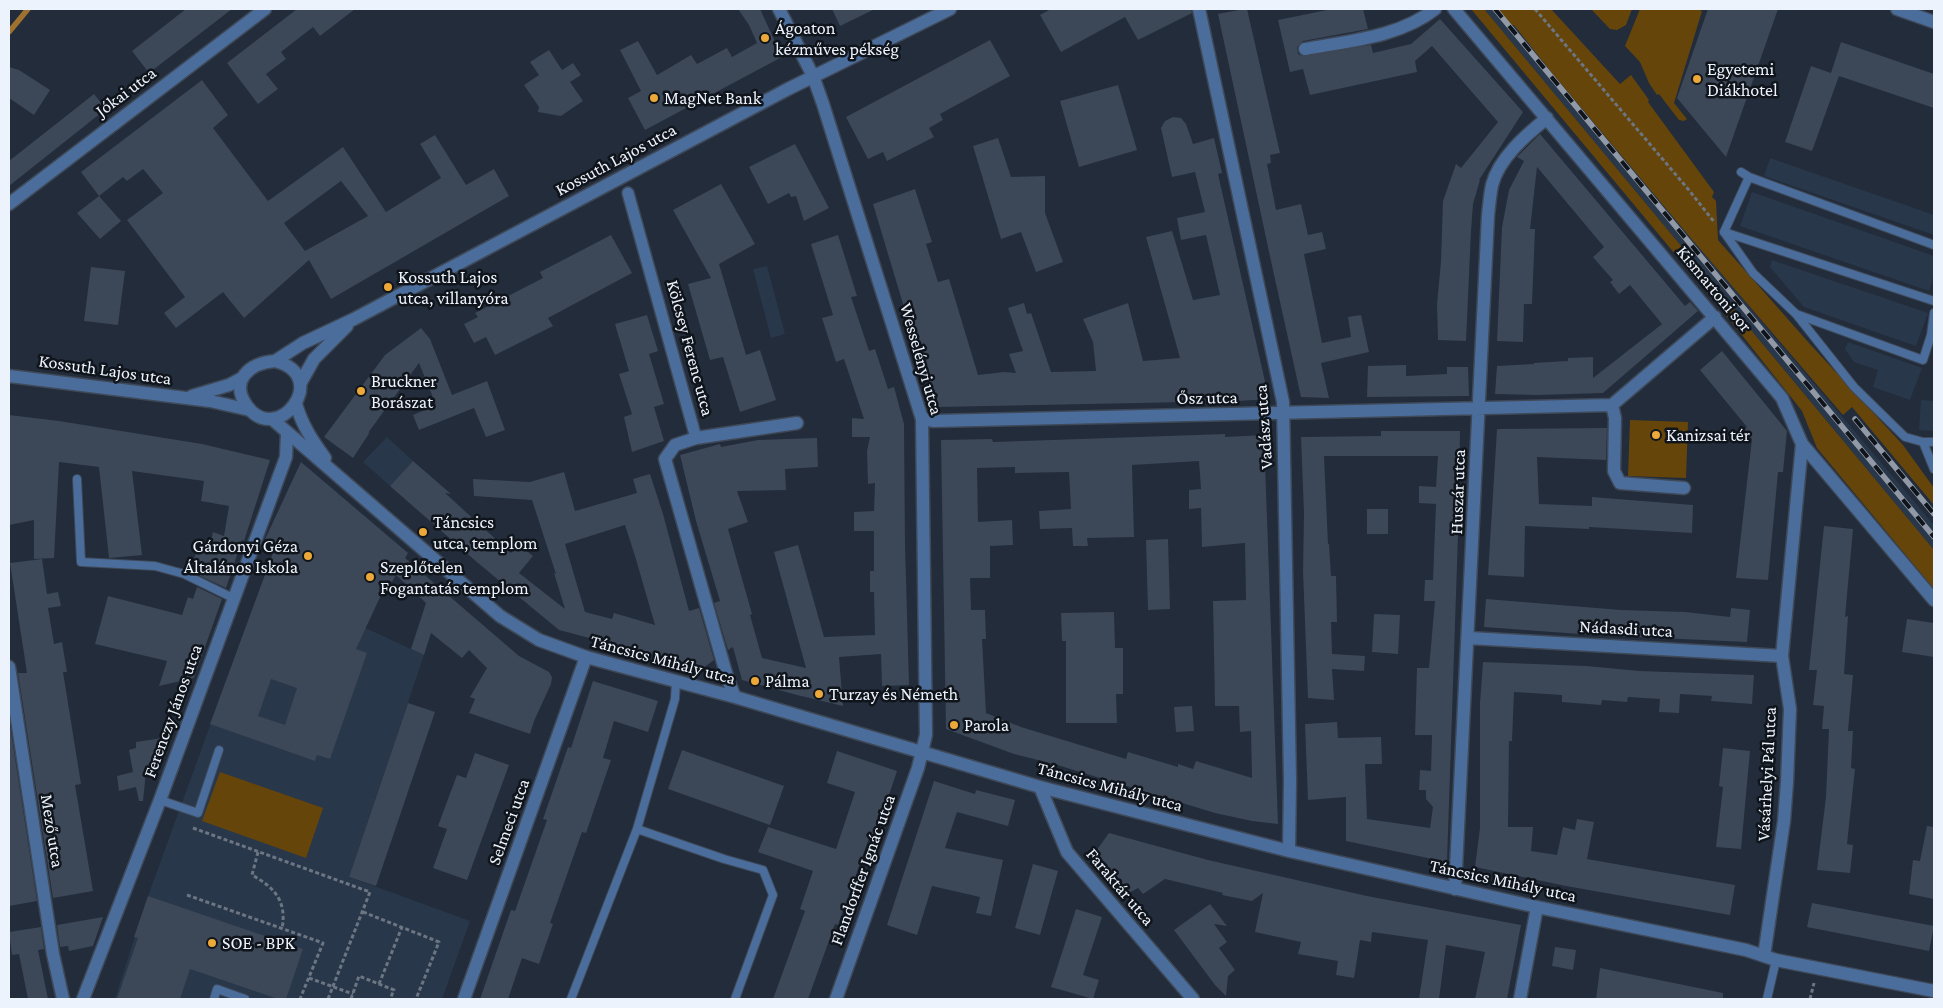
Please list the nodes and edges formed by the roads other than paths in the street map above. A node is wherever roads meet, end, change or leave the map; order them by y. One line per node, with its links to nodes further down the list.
1 (265, 9): 15 (street, Jókai utca)
2 (779, 9): 10 (street, Wesselényi utca)
3 (950, 9): 10 (street, Kossuth Lajos utca)
4 (1199, 9): 34 (street, Vadász utca)
5 (1436, 9): 9 (street)
6 (1454, 9): 11 (street, Kismartoni sor)
7 (1897, 9): 8 (street)
8 (1934, 22)
9 (1305, 50)
10 (813, 76): 22 (street, Kossuth Lajos utca); 36 (street, Wesselényi utca)
11 (1547, 118): 21 (street, Kismartoni sor); 32 (street, Huszár utca)
12 (1740, 172): 13 (lane)
13 (1748, 177): 16 (lane); 17 (lane)
14 (628, 193): 39 (street, Kölcsey Ferenc utca)
15 (9, 204)
16 (1724, 232): 18 (lane); 20 (lane)
17 (1934, 245)
18 (1934, 301)
19 (1934, 313): 20 (lane)
20 (1796, 314): 40 (lane)
21 (1715, 317): 31 (street); 42 (street, Kismartoni sor)
22 (354, 319): 23 (street, Kossuth Lajos utca); 28 (street, Kossuth Lajos utca)
23 (275, 361): 27 (street); 28 (street)
24 (9, 372): 26 (street, Kossuth Lajos utca)
25 (9, 376): 26 (street, Kossuth Lajos utca)
26 (24, 377): 29 (street, Kossuth Lajos utca)
27 (242, 378): 29 (street, Kossuth Lajos utca); 33 (street)
28 (300, 384): 30 (street)
29 (183, 398): 33 (street, Kossuth Lajos utca)
30 (296, 404): 35 (street); 44 (street, Táncsics Mihály utca)
31 (1612, 405): 32 (street, Ősz utca); 46 (street)
32 (1479, 407): 34 (street, Ősz utca); 49 (street, Huszár utca)
33 (250, 410): 35 (street)
34 (1284, 413): 36 (street, Ősz utca); 60 (street, Vadász utca)
35 (272, 419): 38 (street, Táncsics Mihály utca)
36 (922, 419): 56 (street, Wesselényi utca)
37 (797, 423): 39 (street)
38 (287, 434): 44 (street, Táncsics Mihály utca); 47 (street, Ferenczy János utca)
39 (696, 438): 54 (street, Kölcsey Ferenc utca)
40 (1923, 442): 41 (lane); 43 (lane)
41 (1934, 442)
42 (1802, 444): 48 (street, Kismartoni sor); 50 (street, Vásárhelyi Pál utca)
43 (1934, 468)
44 (339, 476): 51 (street, Táncsics Mihály utca)
45 (77, 479): 47 (lane)
46 (1684, 488)
47 (233, 598): 58 (street, Ferenczy János utca)
48 (1934, 600)
49 (1469, 638): 50 (street, Nádasdi utca); 61 (street, Huszár utca)
50 (1782, 656): 63 (street, Vásárhelyi Pál utca)
51 (586, 657): 53 (street, Táncsics Mihály utca); 69 (street, Selmeci utca)
52 (9, 667): 65 (street, Mező utca)
53 (676, 681): 54 (street, Táncsics Mihály utca); 59 (lane)
54 (735, 697): 56 (street, Táncsics Mihály utca)
55 (219, 750): 58 (lane)
56 (922, 752): 57 (street, Táncsics Mihály utca); 72 (street, Flandorffer Ignác utca)
57 (1040, 787): 60 (street, Táncsics Mihály utca); 73 (street, Faraktár utca)
58 (160, 800): 66 (street, Ferenczy János utca)
59 (637, 829): 70 (lane); 71 (lane)
60 (1289, 851): 61 (street, Táncsics Mihály utca)
61 (1455, 889): 62 (street, Táncsics Mihály utca)
62 (1537, 907): 63 (street, Táncsics Mihály utca); 74 (street)
63 (1770, 958): 64 (street, Táncsics Mihály utca); 75 (lane)
64 (1934, 991)
65 (63, 999)
66 (83, 999)
67 (214, 999): 68 (lane)
68 (245, 999)
69 (464, 999)
70 (571, 999)
71 (735, 999)
72 (836, 999)
73 (1193, 999)
74 (1520, 999)
75 (1767, 999)

